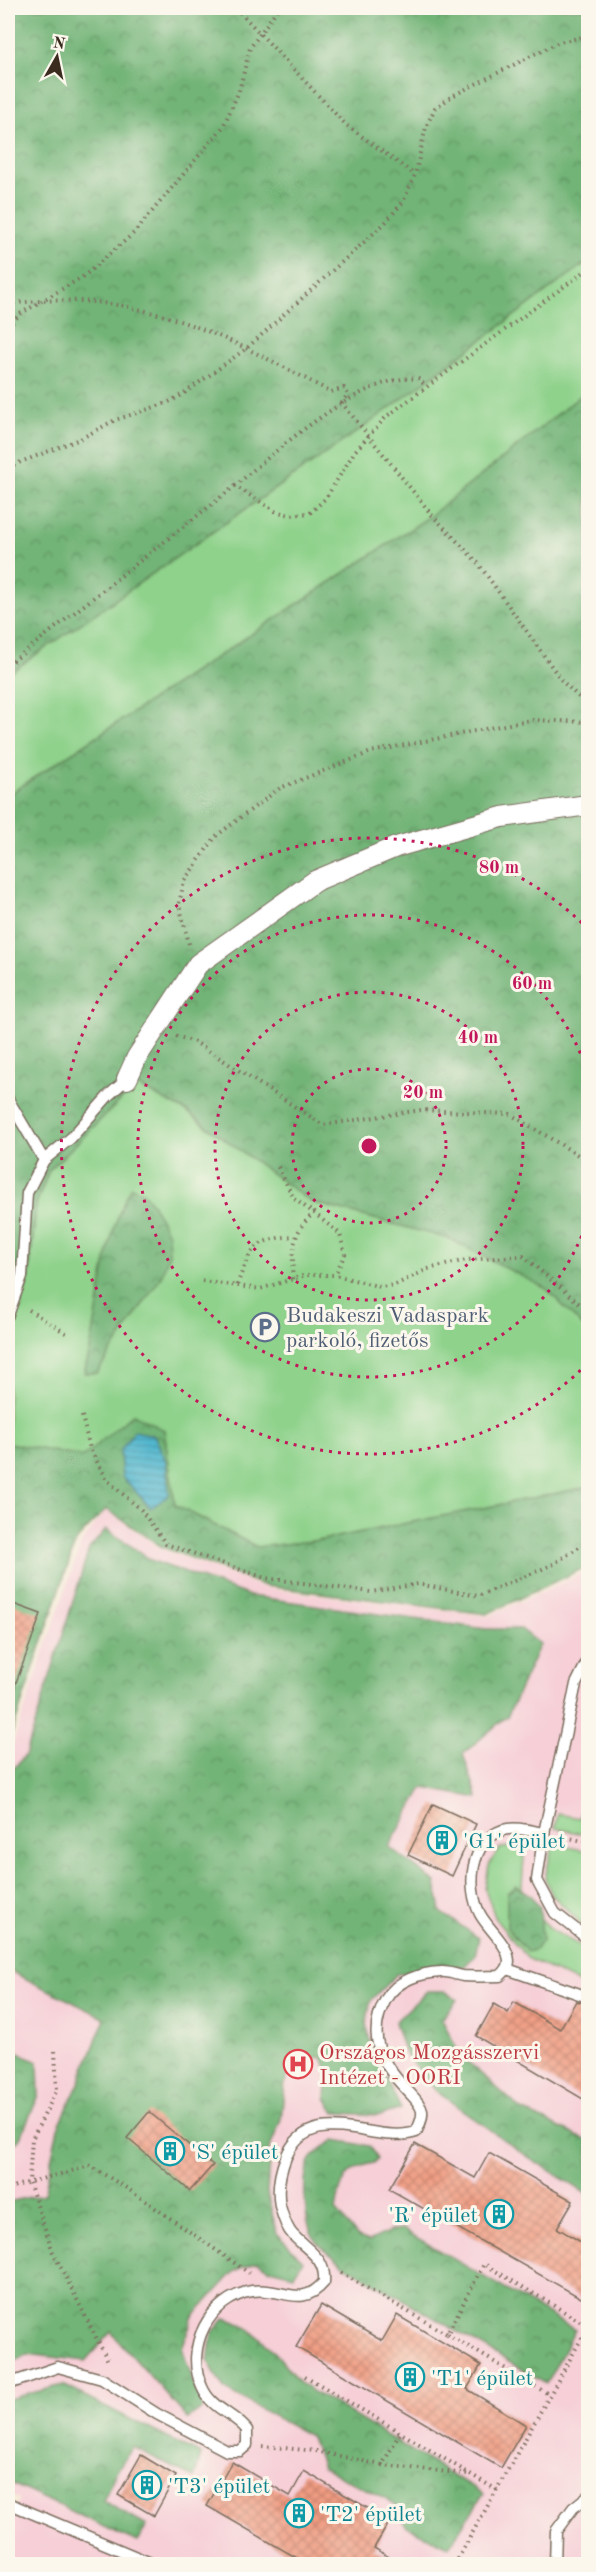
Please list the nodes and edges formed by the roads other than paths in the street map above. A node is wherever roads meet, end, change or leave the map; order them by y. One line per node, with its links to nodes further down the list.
1 (588, 805): 2 (street)
2 (127, 1079): 4 (lane)
3 (8, 1099): 4 (lane)
4 (44, 1160): 5 (lane)
5 (8, 1315)
6 (588, 1660): 7 (lane)
7 (544, 1833): 8 (lane); 9 (lane)
8 (588, 1939)
9 (507, 1969): 10 (lane); 11 (lane)
10 (588, 1997)
11 (8, 2384)
12 (588, 2496): 16 (lane)
13 (8, 2503): 14 (lane)
14 (134, 2561): 15 (lane)
15 (153, 2565)
16 (555, 2565)

